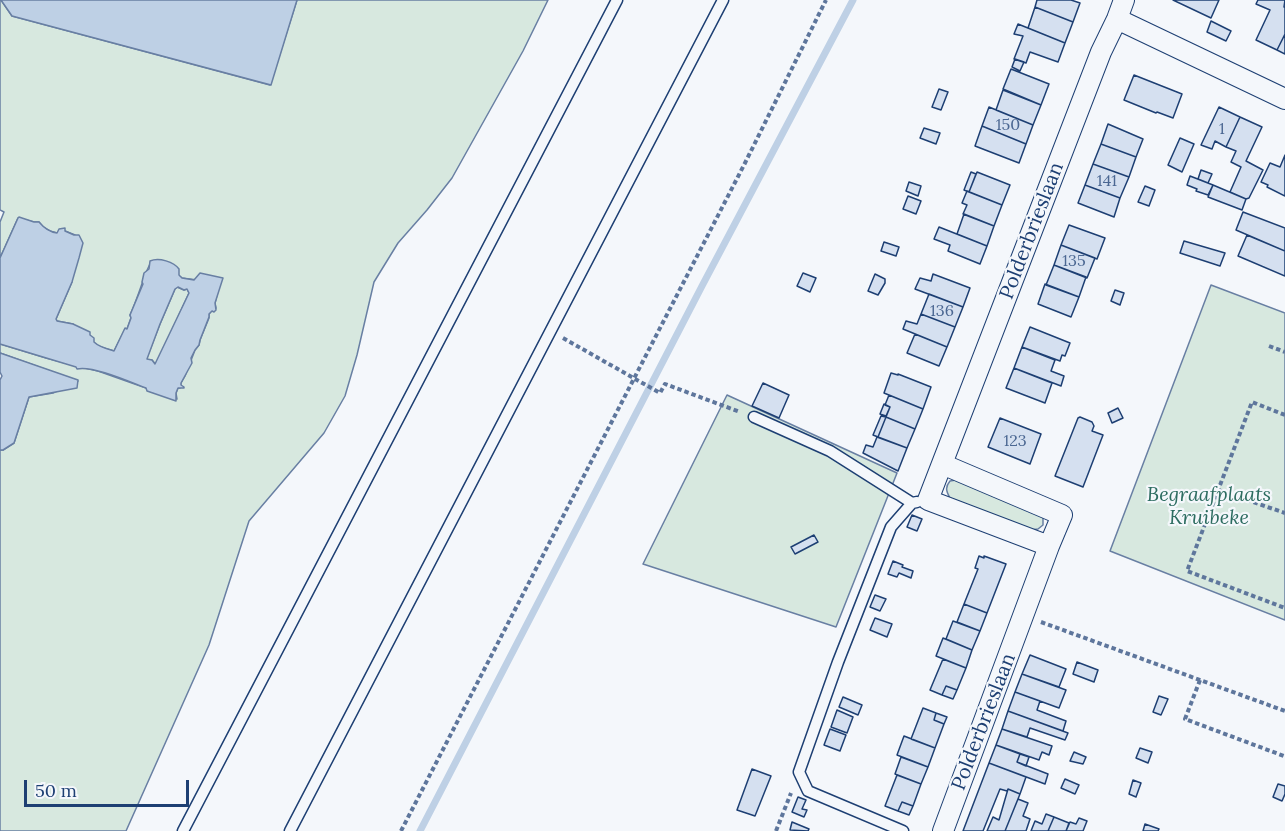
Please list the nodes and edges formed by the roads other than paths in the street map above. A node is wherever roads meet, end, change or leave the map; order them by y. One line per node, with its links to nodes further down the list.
1 (617, 0): 9 (lane)
2 (723, 0): 10 (lane)
3 (1120, 9): 4 (street); 6 (street, Polderbrieslaan)
4 (1285, 99)
5 (754, 417): 7 (lane)
6 (942, 464): 7 (street, Polderbrieslaan); 8 (street, Polderbrieslaan)
7 (920, 501): 8 (street); 11 (lane)
8 (1049, 546): 12 (street, Polderbrieslaan)
9 (183, 831)
10 (290, 831)
11 (903, 831)
12 (943, 831)

